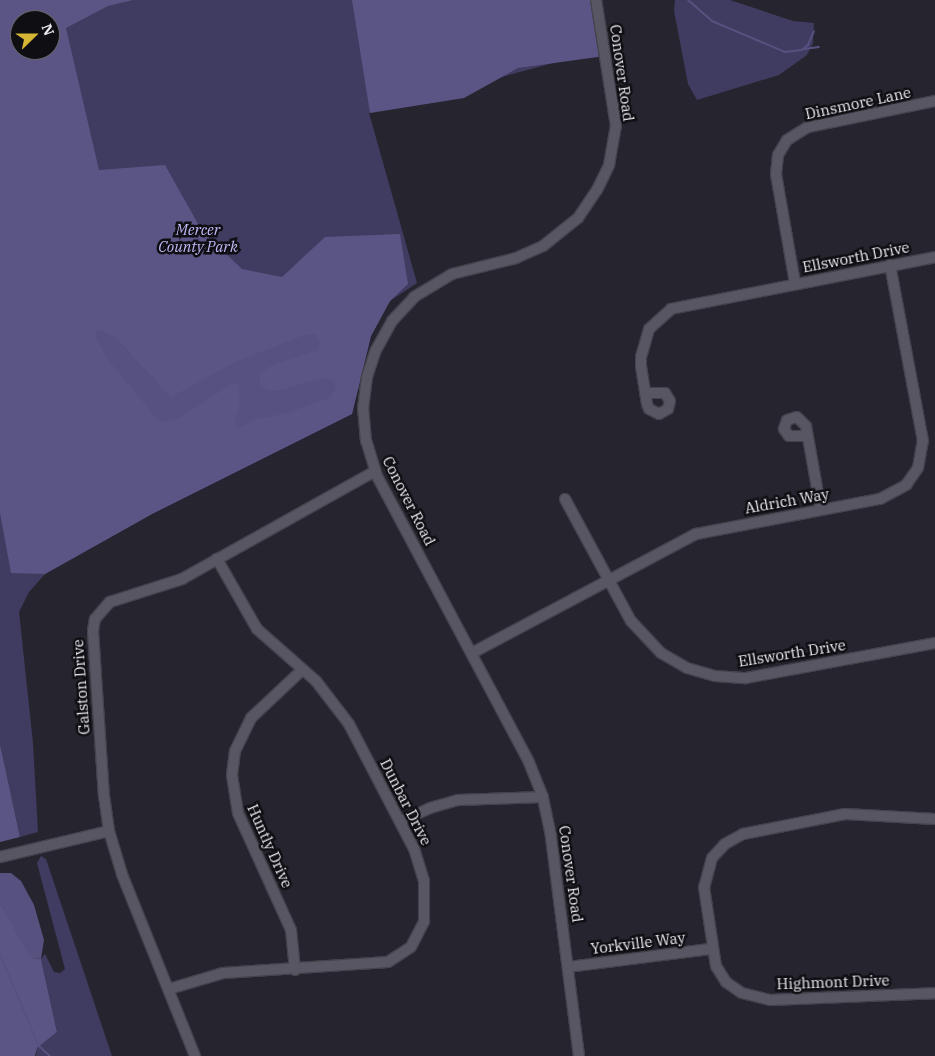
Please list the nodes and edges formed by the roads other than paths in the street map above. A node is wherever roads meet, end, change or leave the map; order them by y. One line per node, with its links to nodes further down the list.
1 (596, 0): 8 (street, Conover Road)
2 (935, 101): 5 (street, Dinsmore Lane)
3 (935, 257): 4 (street, Ellsworth Drive)
4 (890, 265): 5 (street, Ellsworth Drive); 10 (street, Aldrich Way)
5 (795, 283): 6 (street, Ellsworth Drive)
6 (646, 393)
7 (808, 436): 10 (street)
8 (375, 471): 11 (street, Galston Drive); 14 (street, Conover Road)
9 (565, 499): 12 (street, Ellsworth Drive)
10 (821, 510): 12 (street, Aldrich Way)
11 (218, 560): 15 (street, Dunbar Drive); 19 (street, Galston Drive)
12 (609, 581): 13 (street, Ellsworth Drive); 14 (street, Aldrich Way)
13 (935, 643)
14 (472, 653): 16 (street, Conover Road)
15 (303, 668): 18 (street, Dunbar Drive); 23 (street, Huntly Drive)
16 (543, 796): 18 (street); 22 (street, Conover Road)
17 (935, 819): 21 (street)
18 (401, 821): 23 (street, Dunbar Drive)
19 (109, 831): 20 (street); 24 (street, Galston Drive)
20 (0, 857)
21 (711, 949): 22 (street, Yorkville Way); 25 (street, Highmont Drive)
22 (568, 966): 27 (street, Conover Road)
23 (295, 970): 24 (street, Dunbar Drive)
24 (169, 990): 26 (street, Galston Drive)
25 (935, 993)
26 (195, 1056)
27 (579, 1056)

